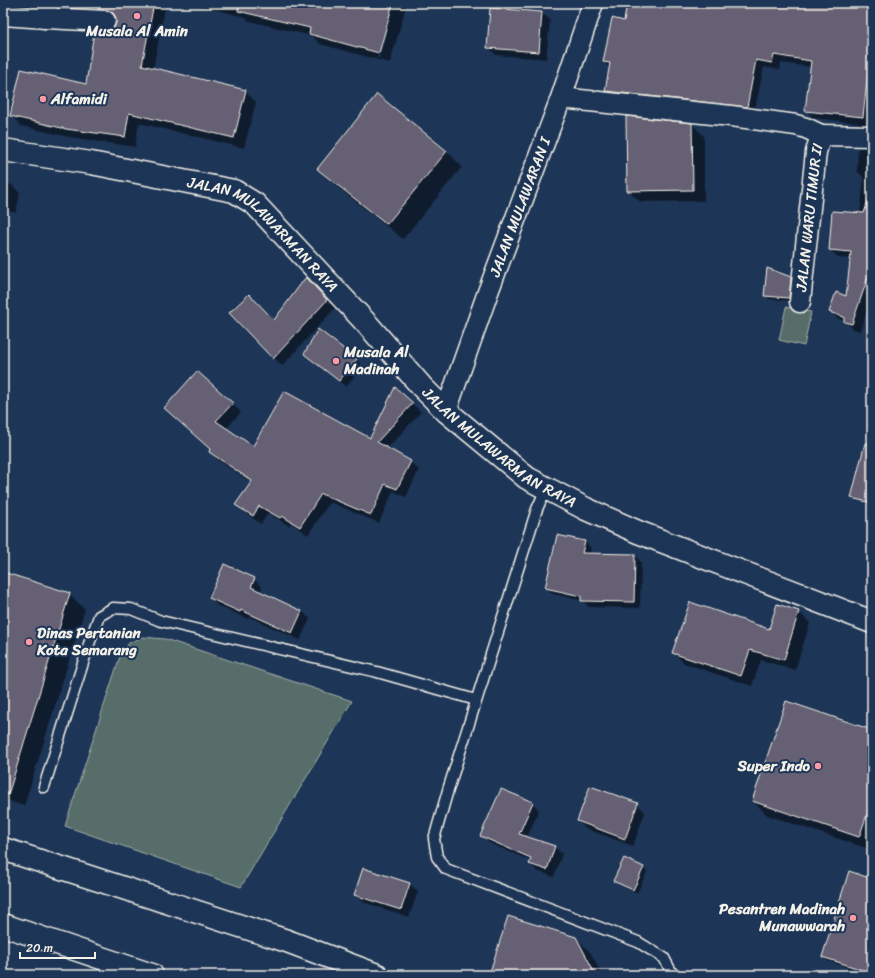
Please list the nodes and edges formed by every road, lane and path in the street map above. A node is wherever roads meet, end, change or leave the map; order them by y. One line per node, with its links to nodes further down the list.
1 (592, 3): 5 (street, JALAN MULAWARAN I)
2 (46, 10): 3 (street); 4 (street)
3 (3, 15)
4 (105, 21)
5 (561, 98): 6 (street); 10 (street, JALAN MULAWARAN I)
6 (821, 135): 7 (street, JALAN WARU TIMUR II); 9 (street, JALAN WARU TIMUR II)
7 (872, 136)
8 (3, 150): 10 (main road, JALAN MULAWARMAN RAYA)
9 (800, 302)
10 (446, 411): 11 (main road, JALAN MULAWARMAN RAYA)
11 (546, 489): 12 (main road, JALAN MULAWARMAN RAYA); 13 (lane)
12 (872, 622)
13 (476, 700): 14 (lane); 19 (lane)
14 (44, 787)
15 (3, 849): 18 (main road)
16 (3, 925): 17 (main road)
17 (152, 975)
18 (377, 975)
19 (674, 975)

